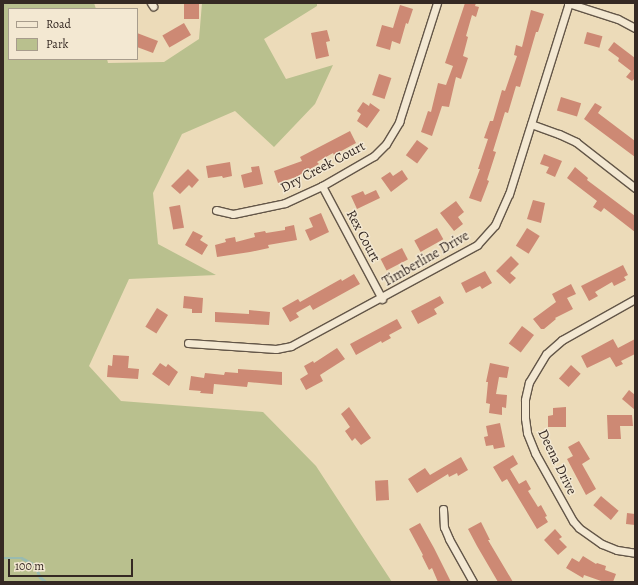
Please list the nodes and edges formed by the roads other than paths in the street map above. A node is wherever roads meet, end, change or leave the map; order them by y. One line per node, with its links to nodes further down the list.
1 (437, 3): 5 (street, Dry Creek Court)
2 (568, 3): 3 (street); 4 (street, Timberline Drive)
3 (635, 28)
4 (531, 124): 6 (street); 8 (street, Timberline Drive)
5 (322, 186): 7 (street, Dry Creek Court); 8 (street, Rex Court)
6 (635, 188)
7 (216, 210)
8 (382, 299): 10 (street, Timberline Drive)
9 (635, 299): 12 (street, Deena Drive)
10 (188, 343)
11 (443, 509): 13 (street)
12 (635, 553)
13 (472, 582)

